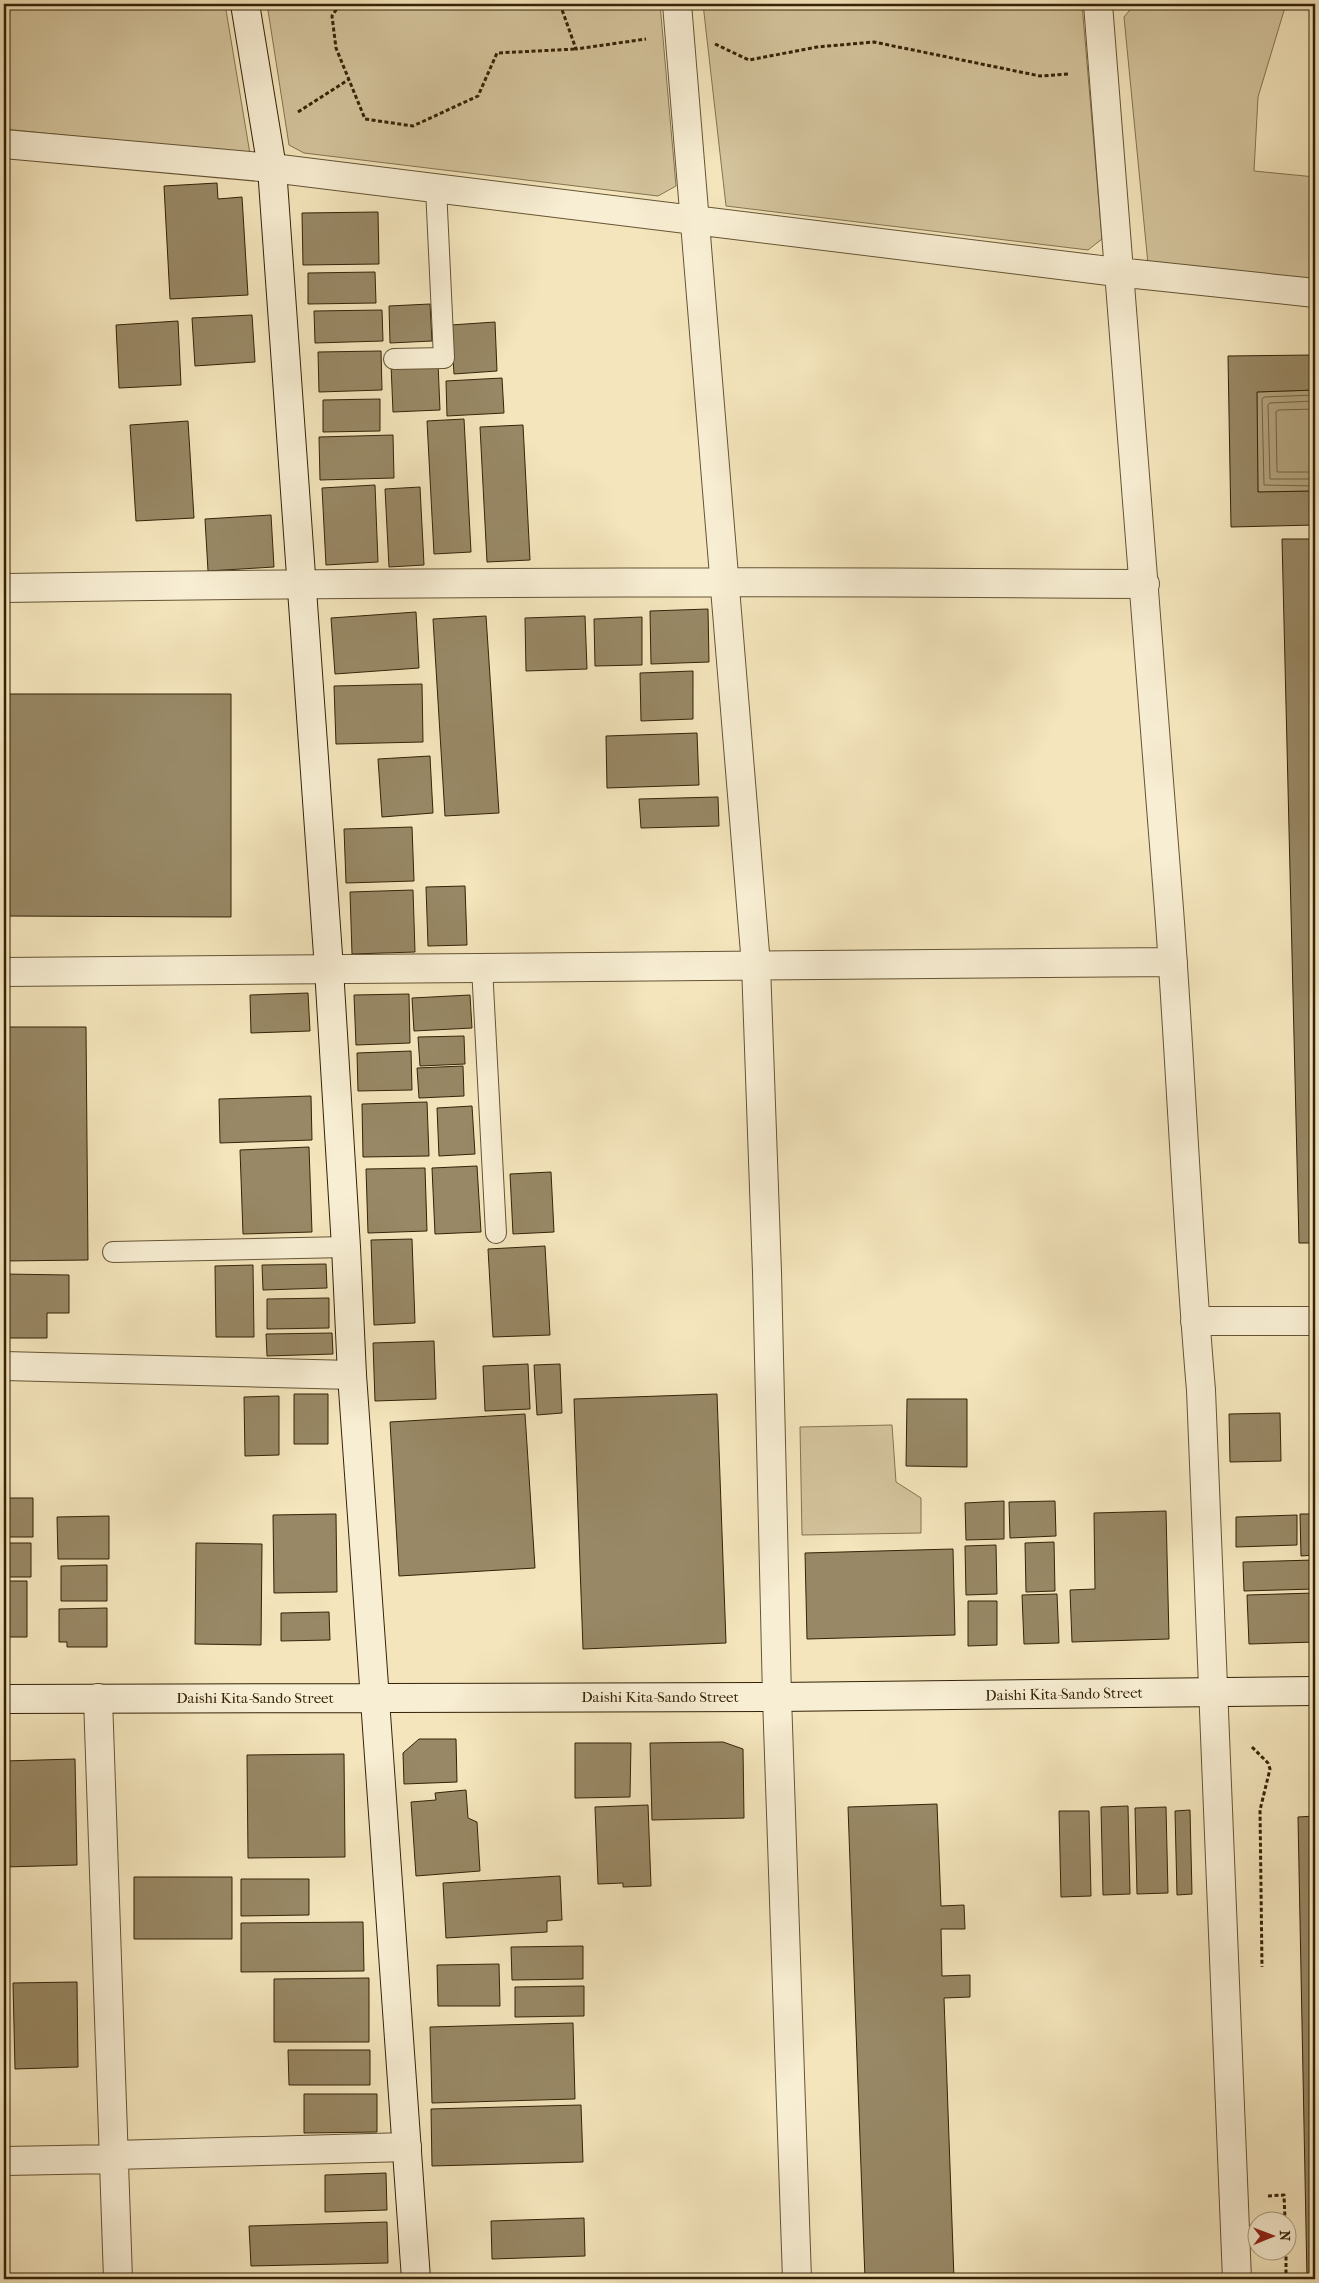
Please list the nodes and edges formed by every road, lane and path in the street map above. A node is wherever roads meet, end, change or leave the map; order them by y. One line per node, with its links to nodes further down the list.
1 (245, 4): 10 (street)
2 (340, 4): 7 (path)
3 (560, 4): 7 (path)
4 (677, 4): 6 (street)
5 (1098, 4): 8 (street)
6 (680, 37): 7 (path); 8 (path); 12 (street)
7 (576, 49)
8 (1103, 72): 13 (street)
9 (4, 144): 10 (street)
10 (272, 168): 11 (street); 17 (street)
11 (436, 188): 12 (street); 15 (lane)
12 (694, 220): 13 (street); 16 (street)
13 (1117, 272): 14 (street); 18 (street)
14 (1315, 292)
15 (394, 359)
16 (724, 581): 17 (street); 18 (street); 21 (street)
17 (300, 584): 19 (street); 23 (street)
18 (1145, 584): 20 (street)
19 (4, 588)
20 (1173, 962): 21 (street); 28 (street)
21 (756, 965): 22 (street); 36 (street)
22 (482, 968): 23 (street); 25 (lane)
23 (329, 969): 24 (street); 26 (street)
24 (4, 972)
25 (496, 1233)
26 (346, 1247): 27 (lane); 31 (street)
27 (113, 1252)
28 (1195, 1321): 29 (street); 33 (street)
29 (1315, 1321)
30 (4, 1366): 31 (street)
31 (352, 1375): 34 (street)
32 (1315, 1691): 33 (street, Daishi Kita-Sando Street)
33 (1213, 1692): 36 (street, Daishi Kita-Sando Street); 47 (street)
34 (376, 1697): 35 (street, Daishi Kita-Sando Street); 36 (street, Daishi Kita-Sando Street); 38 (street)
35 (98, 1698): 37 (street, Daishi Kita-Sando Street); 39 (street)
36 (777, 1698): 46 (street)
37 (4, 1699)
38 (407, 2147): 39 (street); 45 (street)
39 (114, 2157): 40 (street); 44 (street)
40 (4, 2161)
41 (1266, 2196): 42 (path)
42 (1285, 2210)
43 (1286, 2260): 48 (path)
44 (118, 2279)
45 (416, 2279)
46 (797, 2279)
47 (1237, 2279)
48 (1286, 2279)

